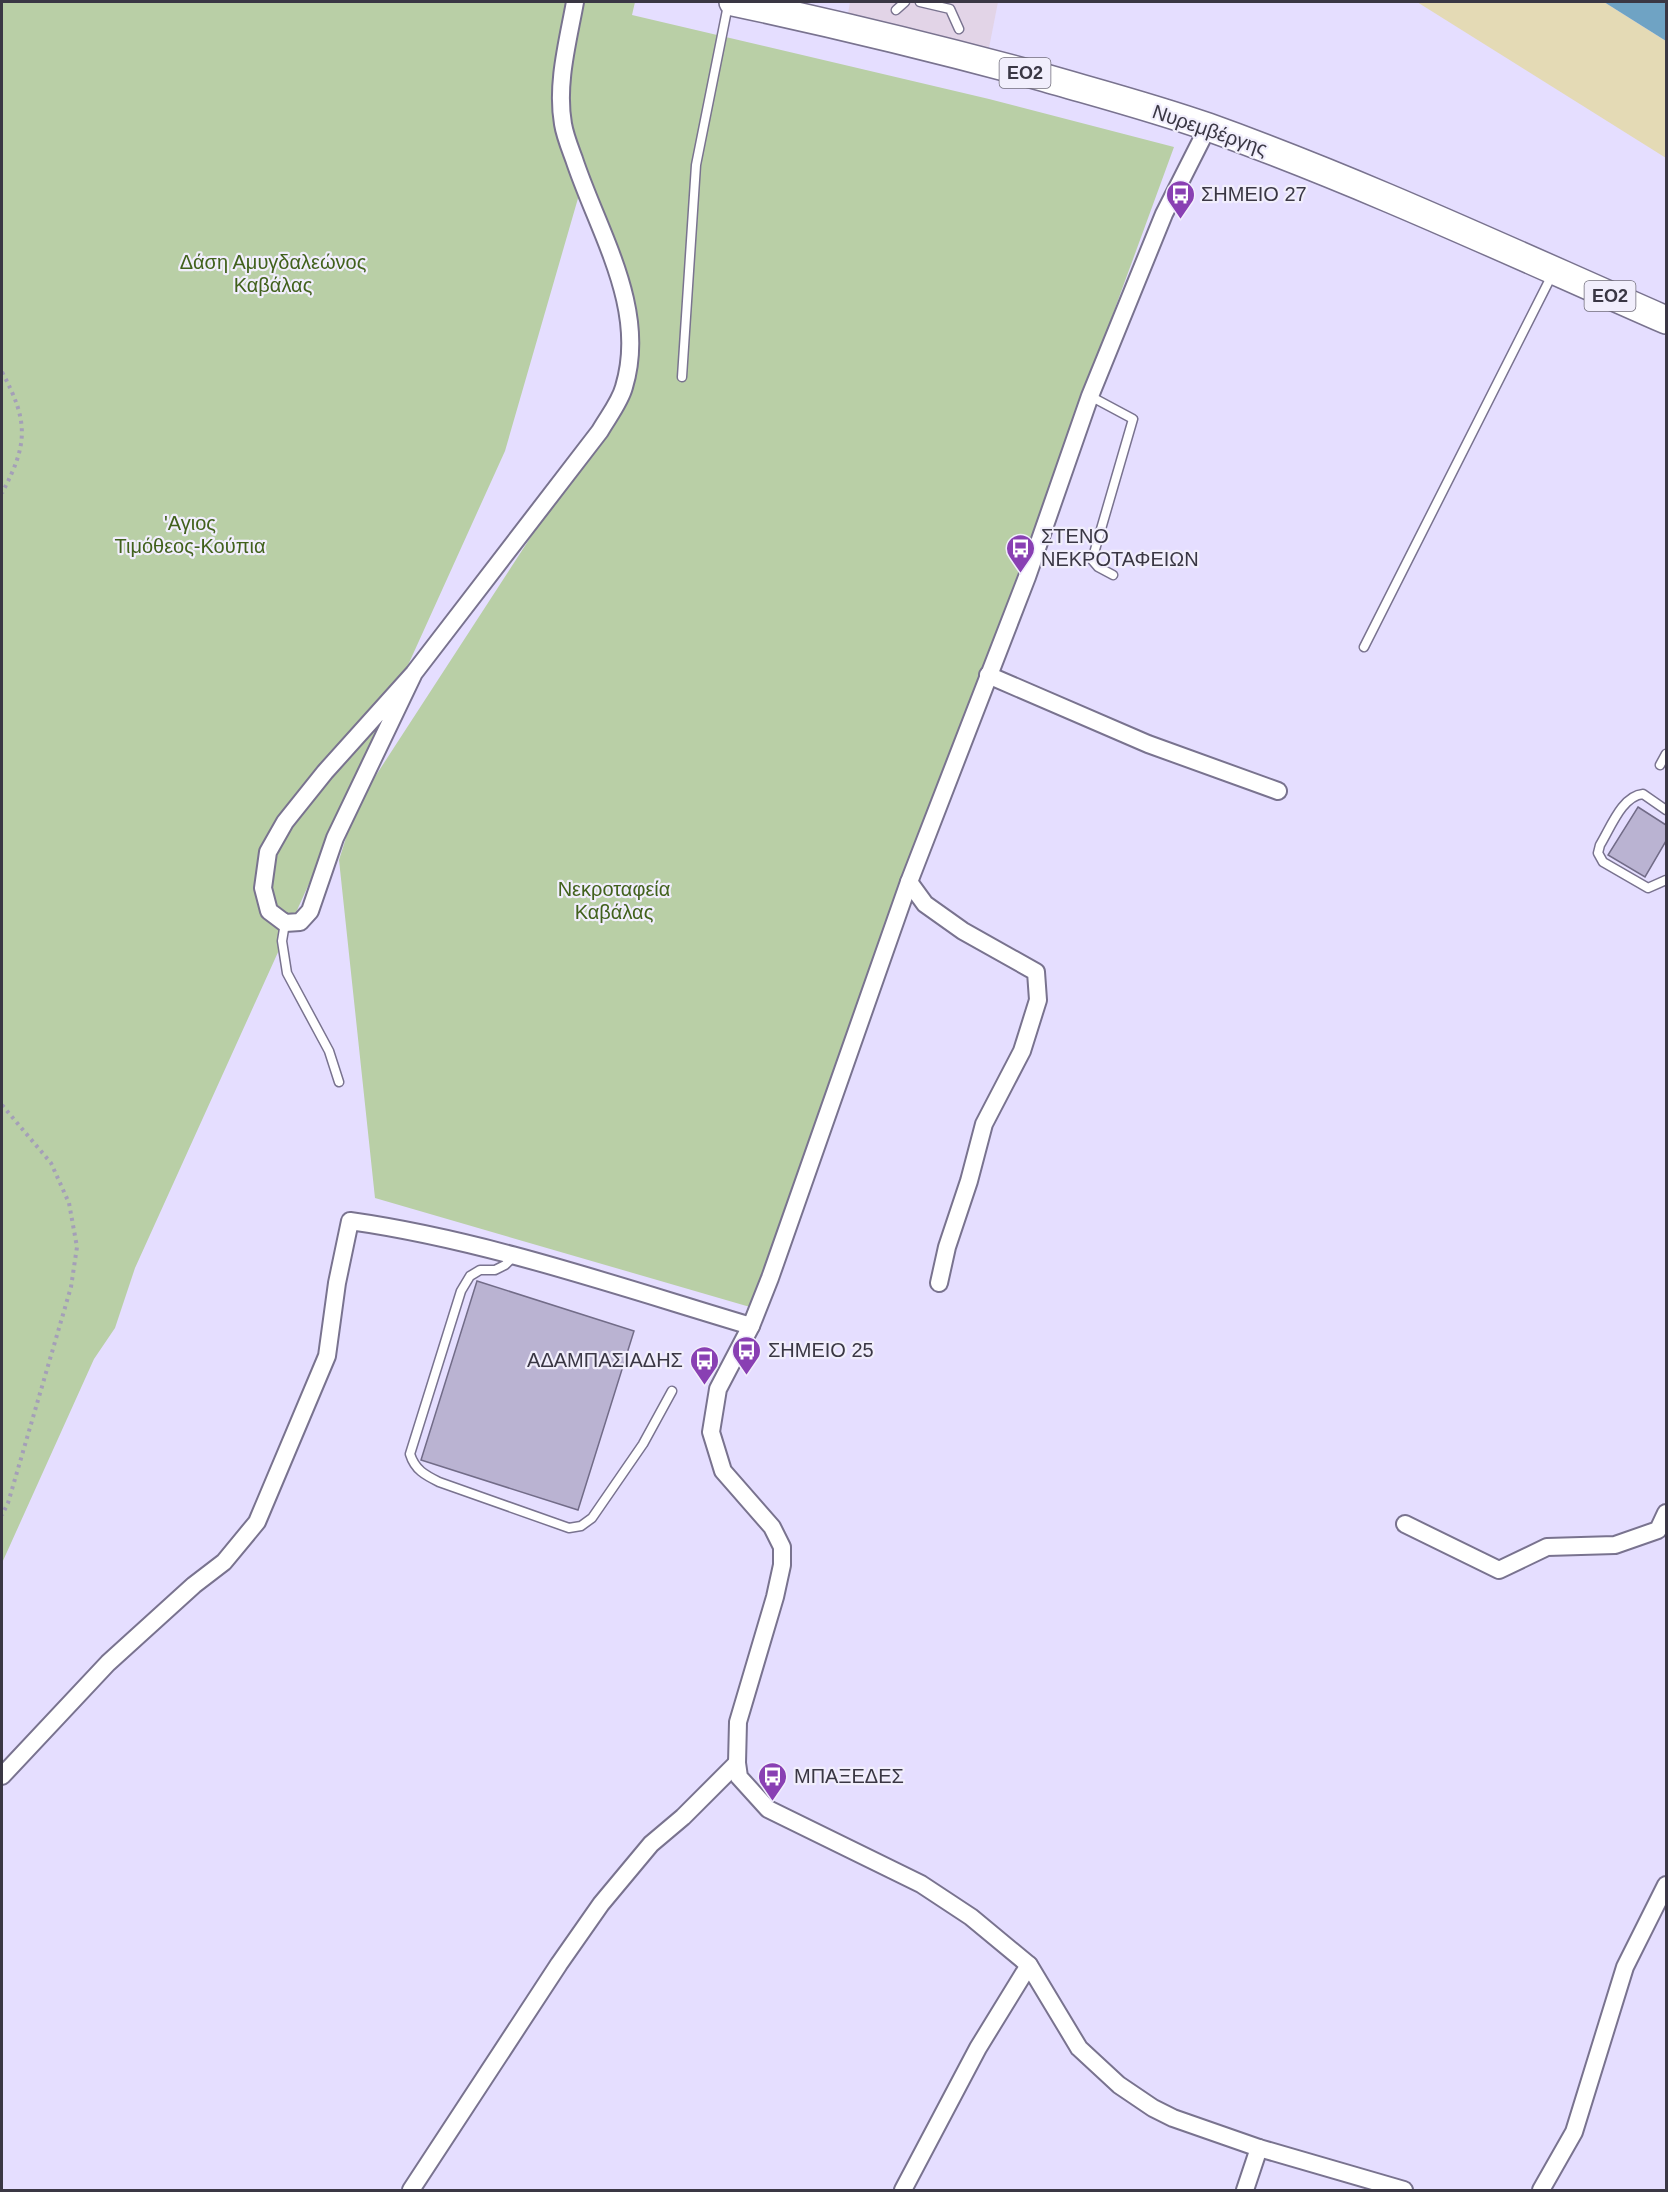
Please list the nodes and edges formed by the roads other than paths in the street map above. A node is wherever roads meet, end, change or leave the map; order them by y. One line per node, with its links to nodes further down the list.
1 (575, 2): 14 (street)
2 (731, 2): 7 (main road, Νυρεμβέργης / ΕΟ2); 10 (lane)
3 (905, 2): 5 (lane)
4 (920, 2): 6 (lane)
5 (896, 10)
6 (959, 28)
7 (1208, 127): 8 (main road, Νυρεμβέργης / ΕΟ2); 11 (street)
8 (1554, 271): 9 (main road, Νυρεμβέργης / ΕΟ2); 13 (lane)
9 (1666, 320)
10 (682, 377)
11 (1090, 396): 12 (lane); 15 (street)
12 (1113, 575)
13 (1364, 648)
14 (414, 673): 22 (street); 22 (street)
15 (988, 675): 18 (street); 21 (street)
16 (1666, 754): 17 (lane)
17 (1660, 765)
18 (1278, 791)
19 (1666, 810): 20 (lane)
20 (1666, 880)
21 (909, 882): 25 (street); 26 (street)
22 (285, 923): 23 (lane)
23 (339, 1082)
24 (514, 1257): 26 (street); 27 (lane); 31 (street)
25 (939, 1283)
26 (752, 1326): 30 (street)
27 (672, 1391)
28 (1666, 1513): 29 (street)
29 (1405, 1524)
30 (737, 1763): 33 (street); 35 (street)
31 (2, 1776)
32 (1666, 1885): 39 (street)
33 (1029, 1965): 34 (street); 36 (street)
34 (1259, 2148): 37 (street); 38 (street)
35 (411, 2190)
36 (903, 2190)
37 (1245, 2190)
38 (1404, 2190)
39 (1541, 2190)

